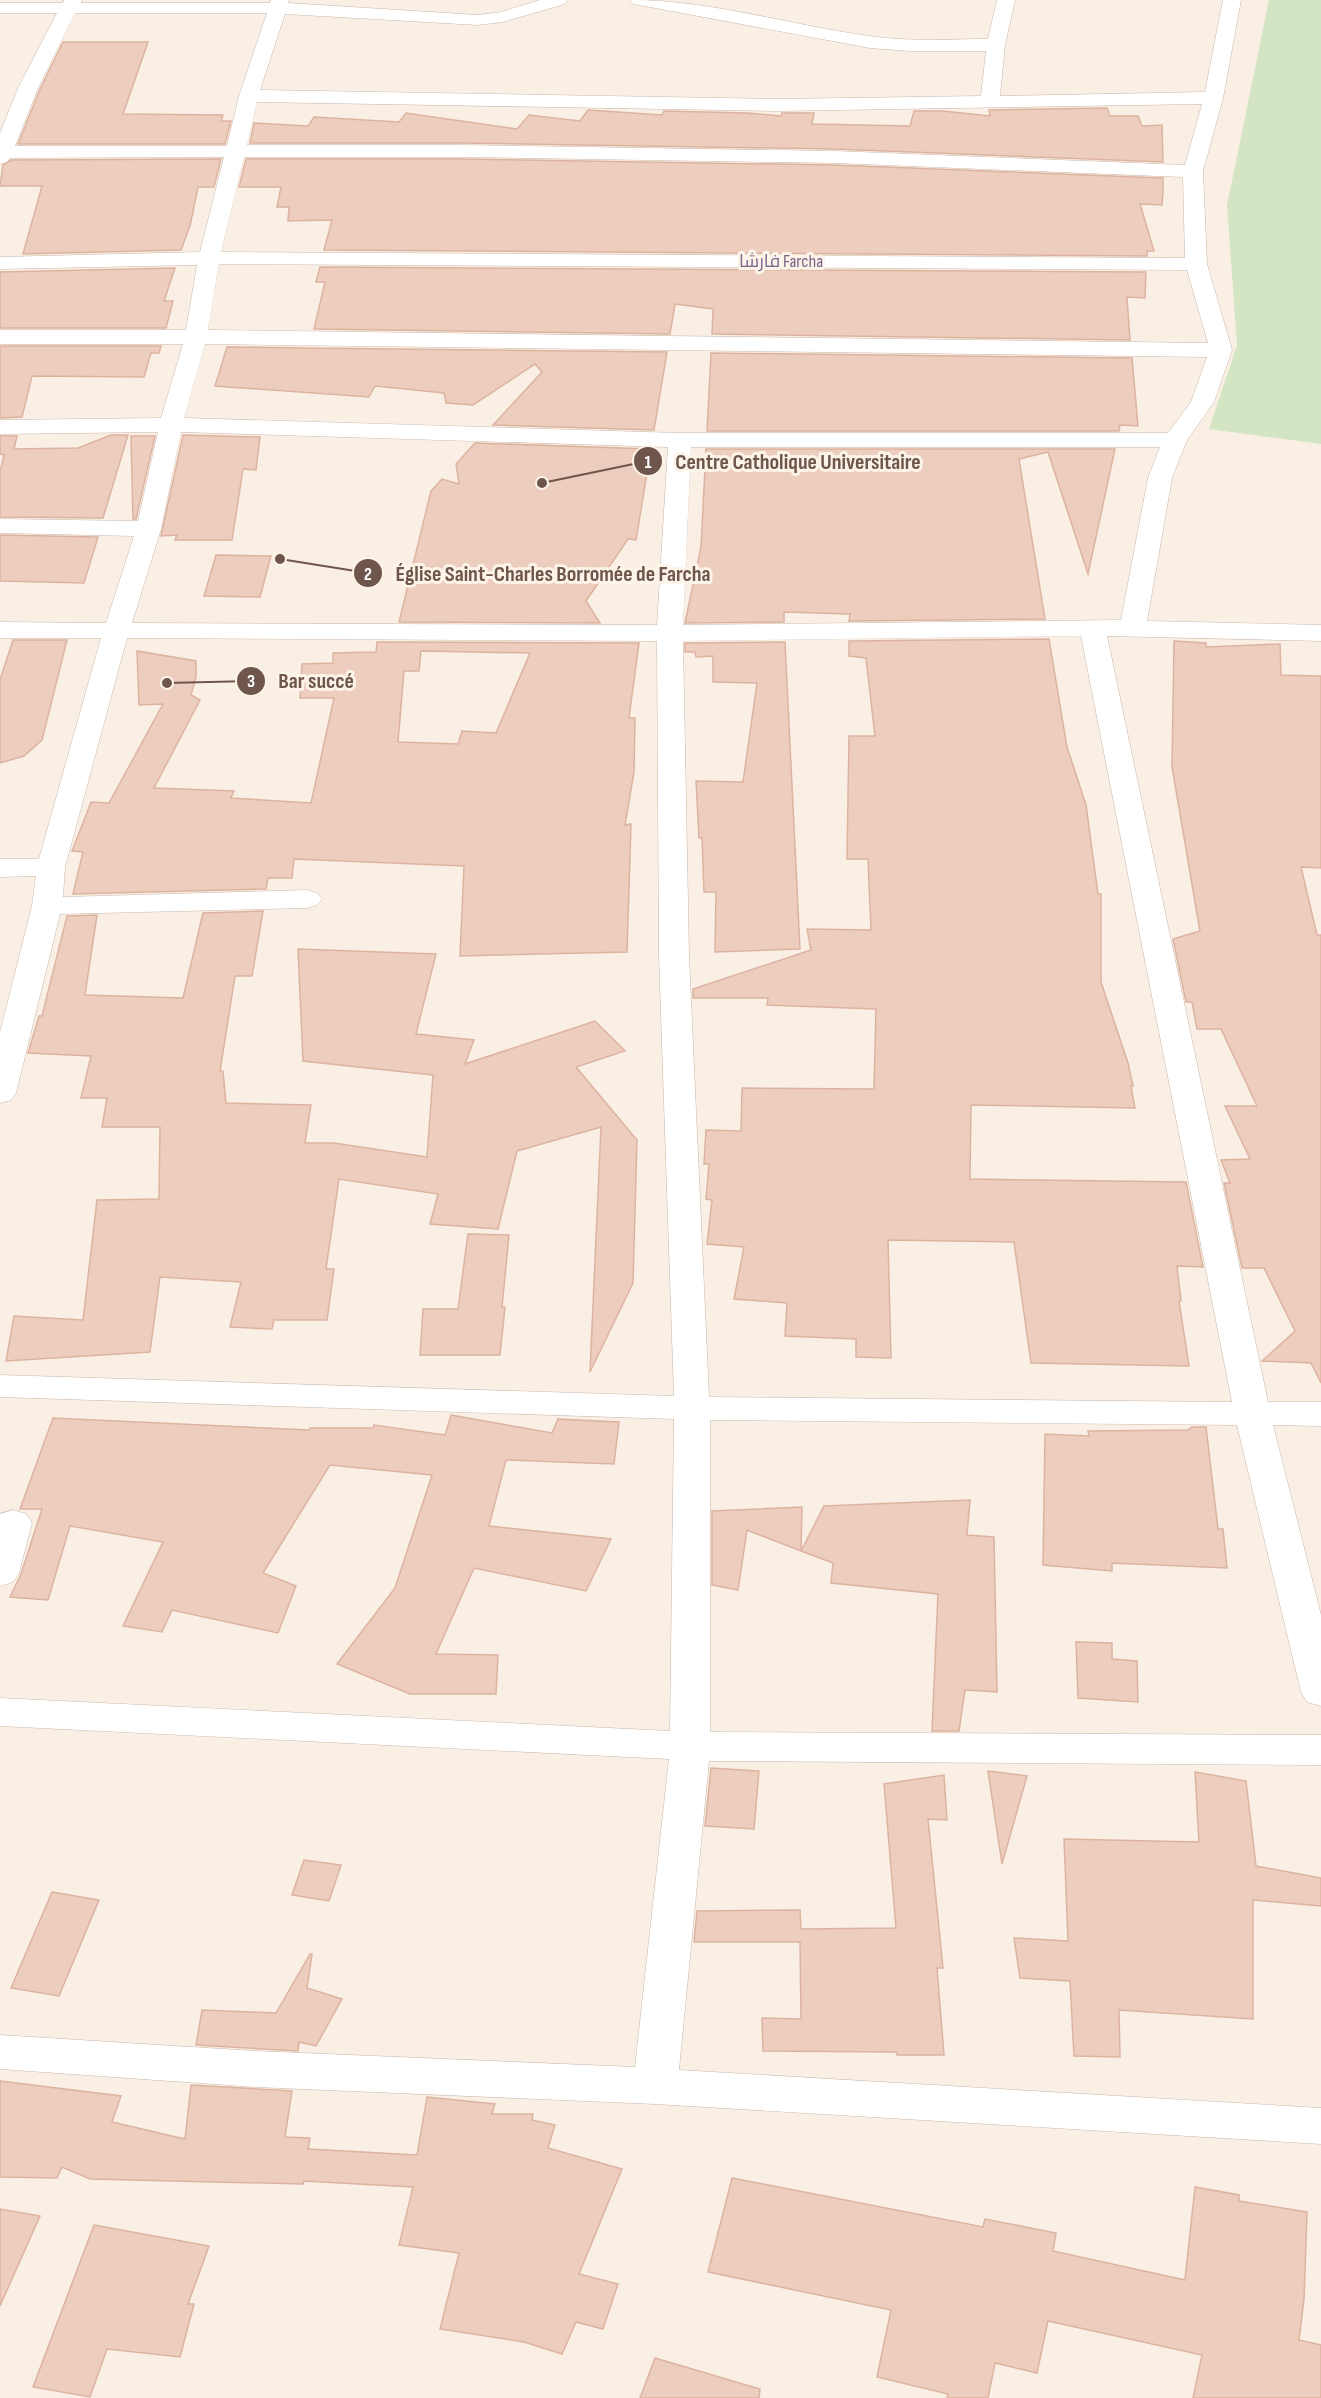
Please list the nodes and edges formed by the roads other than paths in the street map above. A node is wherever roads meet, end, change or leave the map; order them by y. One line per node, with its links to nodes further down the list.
1 (559, 0): 6 (street)
2 (639, 0): 8 (street)
3 (1006, 0): 8 (street)
4 (1232, 0): 10 (street)
5 (71, 4): 6 (street); 7 (street); 13 (street)
6 (278, 4): 9 (street)
7 (0, 9)
8 (996, 45): 11 (street)
9 (249, 96): 11 (street); 12 (street)
10 (1213, 98): 11 (street); 14 (street)
11 (990, 100)
12 (236, 150): 13 (street); 14 (street); 15 (street)
13 (1, 154)
14 (1193, 171): 17 (street)
15 (209, 258): 16 (street); 17 (street); 19 (street)
16 (0, 263)
17 (1196, 264): 20 (street)
18 (0, 337): 19 (street)
19 (196, 337): 20 (street); 21 (street)
20 (1221, 350): 24 (street)
21 (171, 425): 22 (street); 23 (street); 26 (street)
22 (0, 427)
23 (680, 440): 24 (street); 31 (street)
24 (1175, 440): 27 (street)
25 (0, 526): 26 (street)
26 (149, 529): 30 (street)
27 (1133, 628): 29 (street); 32 (street)
28 (0, 630): 30 (street)
29 (1093, 630): 31 (street); 40 (street)
30 (116, 631): 31 (street); 33 (street)
31 (670, 633): 39 (street)
32 (1321, 633)
33 (51, 867): 34 (street); 36 (street)
34 (0, 868)
35 (307, 899): 36 (street)
36 (47, 906): 37 (street)
37 (0, 1094)
38 (0, 1386): 39 (street)
39 (692, 1408): 40 (street); 46 (street)
40 (1252, 1413): 41 (street); 44 (street)
41 (1321, 1414)
42 (13, 1523): 43 (street)
43 (0, 1574)
44 (1321, 1692)
45 (0, 1712): 46 (street)
46 (690, 1746): 47 (street); 49 (street)
47 (1321, 1750)
48 (0, 2052): 49 (street)
49 (655, 2086): 50 (street)
50 (1321, 2126)

